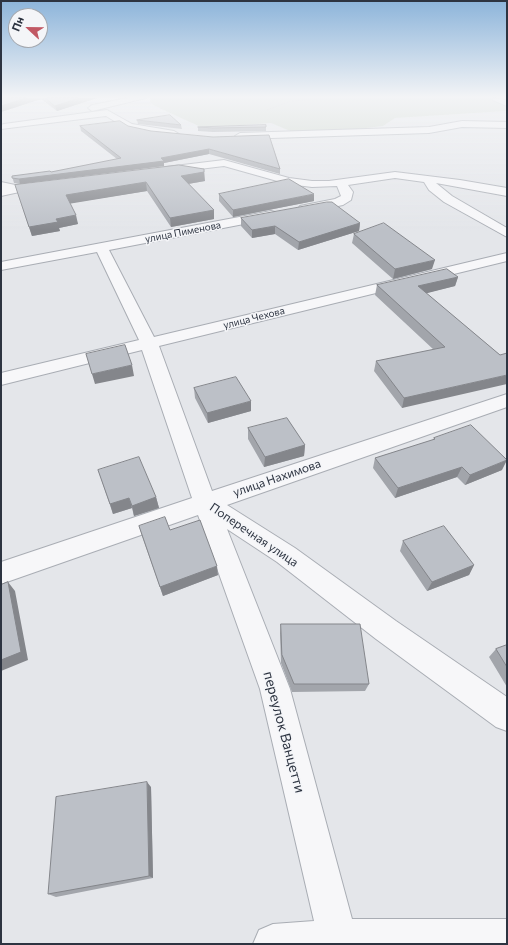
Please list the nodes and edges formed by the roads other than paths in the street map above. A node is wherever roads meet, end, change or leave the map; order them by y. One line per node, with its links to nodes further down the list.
1 (145, 172): 3 (street)
2 (428, 178): 3 (street); 8 (street); 9 (street)
3 (341, 182): 10 (street, улица Пименова)
4 (1, 185): 6 (street)
5 (49, 185): 6 (street)
6 (20, 189): 7 (street)
7 (1, 192)
8 (507, 192)
9 (507, 233)
10 (101, 247): 12 (street, улица Пименова); 13 (street, Поперечная улица)
11 (507, 257): 13 (street, улица Чехова)
12 (1, 266)
13 (149, 344): 14 (street, улица Чехова); 16 (street, Поперечная улица)
14 (1, 379)
15 (507, 400): 16 (street, улица Нахимова)
16 (205, 503): 17 (street, улица Нахимова); 18 (street, Поперечная улица); 20 (street, переулок Ванцетти)
17 (1, 573)
18 (507, 716)
19 (507, 939): 20 (street)
20 (337, 942): 21 (street)
21 (273, 944)

